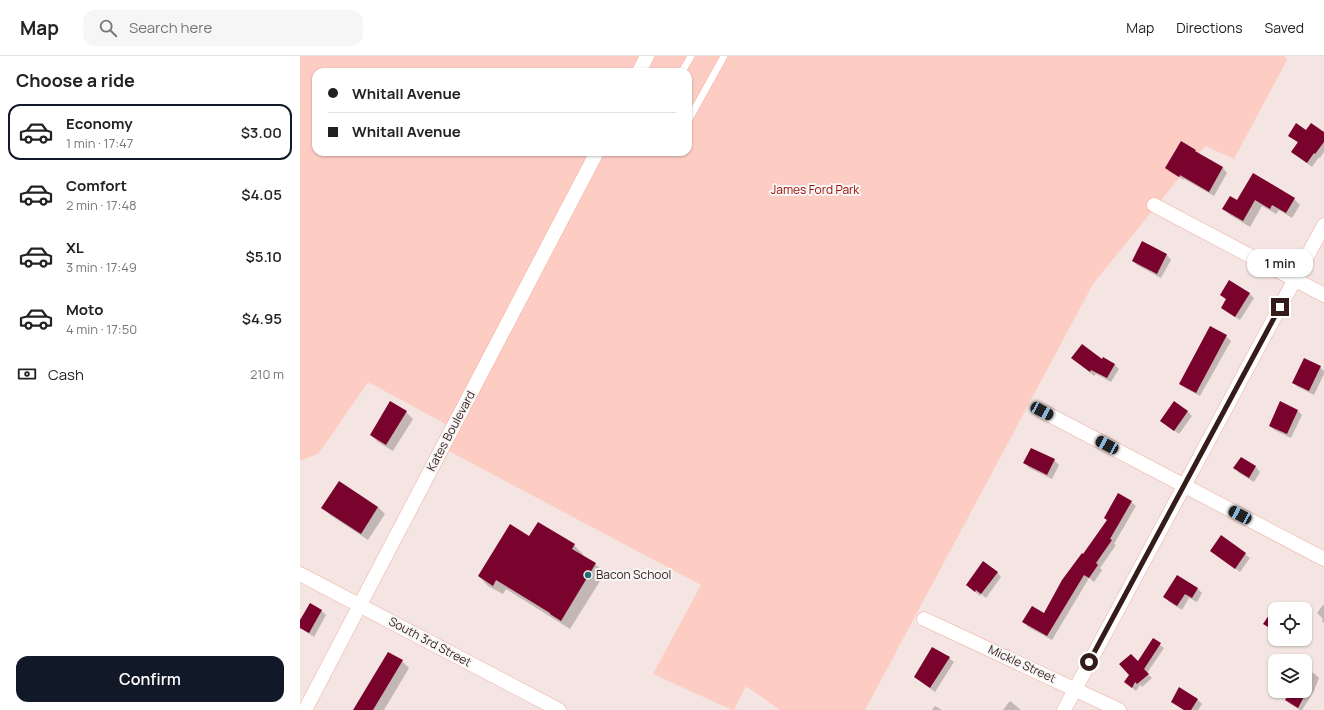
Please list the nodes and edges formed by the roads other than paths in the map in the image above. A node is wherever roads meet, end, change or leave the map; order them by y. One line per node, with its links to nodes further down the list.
1 (647, 56): 4 (street)
2 (691, 56): 5 (lane)
3 (724, 56): 6 (lane)
4 (640, 68)
5 (684, 68)
6 (692, 114)
7 (595, 156): 16 (street, Kates Boulevard)
8 (1154, 205): 10 (street)
9 (1324, 225): 10 (street)
10 (1294, 280): 11 (street); 13 (street)
11 (1324, 296)
12 (1042, 411): 13 (street)
13 (1184, 486): 14 (street); 18 (street)
14 (1324, 559)
15 (300, 574): 16 (street, South 3rd Street)
16 (360, 605): 19 (street, Kates Boulevard); 20 (street, South 3rd Street)
17 (924, 619): 18 (street, Mickle Street)
18 (1075, 689): 21 (street); 22 (street, Mickle Street)
19 (305, 710)
20 (559, 710)
21 (1064, 710)
22 (1120, 710)

